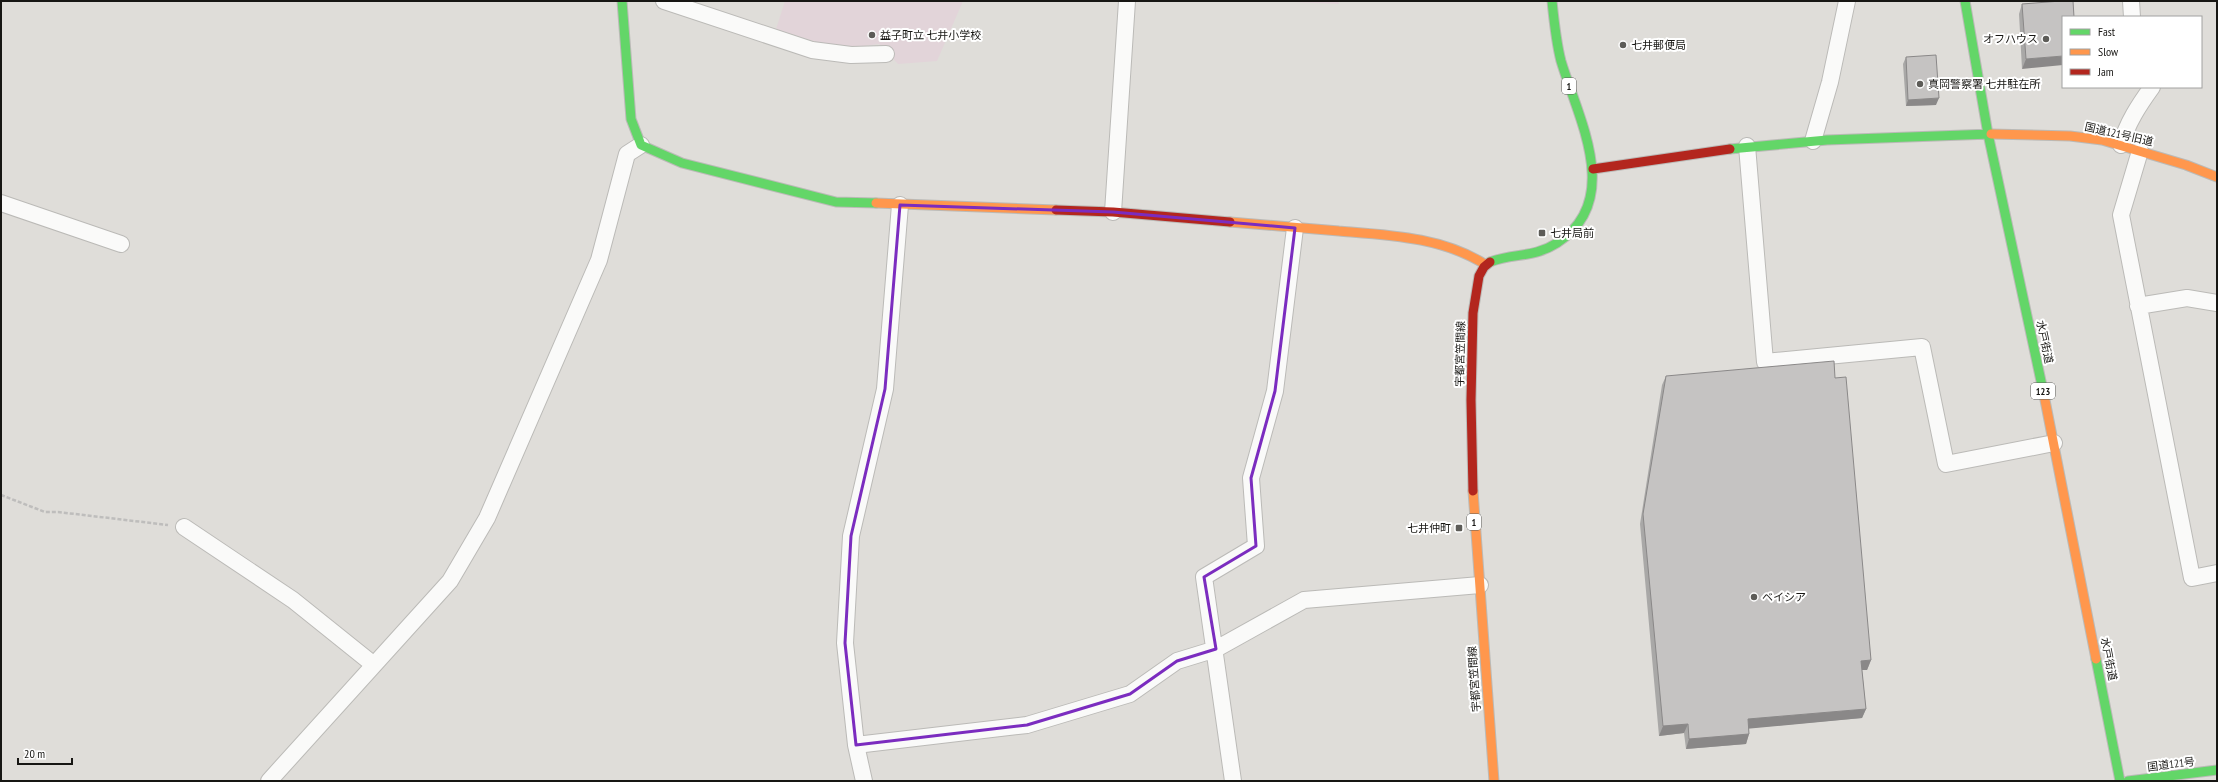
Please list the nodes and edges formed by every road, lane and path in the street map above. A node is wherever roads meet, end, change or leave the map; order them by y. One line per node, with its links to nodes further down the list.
1 (622, 1): 13 (main road)
2 (664, 1): 9 (street)
3 (1127, 1): 21 (street)
4 (1552, 1): 17 (main road, 1)
5 (1847, 1): 12 (street)
6 (1965, 1): 11 (main road, 水戸街道 / 123)
7 (2131, 1): 8 (street)
8 (2132, 16)
9 (886, 54)
10 (2151, 88): 14 (street)
11 (1988, 134): 12 (main road, 国道121号旧道); 14 (main road, 国道121号旧道); 27 (main road, 水戸街道 / 123)
12 (1813, 141): 15 (main road, 国道121号旧道)
13 (641, 145): 20 (main road); 33 (street)
14 (2121, 145): 16 (main road, 国道121号旧道)
15 (1747, 146): 17 (main road, 国道121号旧道); 27 (street)
16 (2140, 150): 18 (main road, 国道121号旧道); 26 (street)
17 (1593, 169): 24 (main road, 1)
18 (2217, 177)
19 (1, 203): 23 (street)
20 (900, 205): 21 (main road); 34 (street)
21 (1113, 212): 22 (main road)
22 (1295, 228): 24 (main road); 32 (street)
23 (121, 244)
24 (1486, 265): 31 (main road, 宇都宮笠間線 / 1)
25 (2217, 303): 26 (street)
26 (2138, 306): 30 (street)
27 (2054, 443): 40 (main road, 水戸街道 / 123)
28 (1, 494): 29 (path)
29 (184, 527): 33 (street)
30 (2217, 573)
31 (1480, 585): 32 (street); 39 (main road, 宇都宮笠間線 / 1)
32 (1216, 649): 34 (street); 38 (street)
33 (374, 665): 36 (street)
34 (856, 745): 37 (street)
35 (2217, 770): 41 (main road, 国道121号)
36 (269, 781)
37 (864, 781)
38 (1233, 781)
39 (1494, 781)
40 (2120, 781)
41 (2128, 781)

